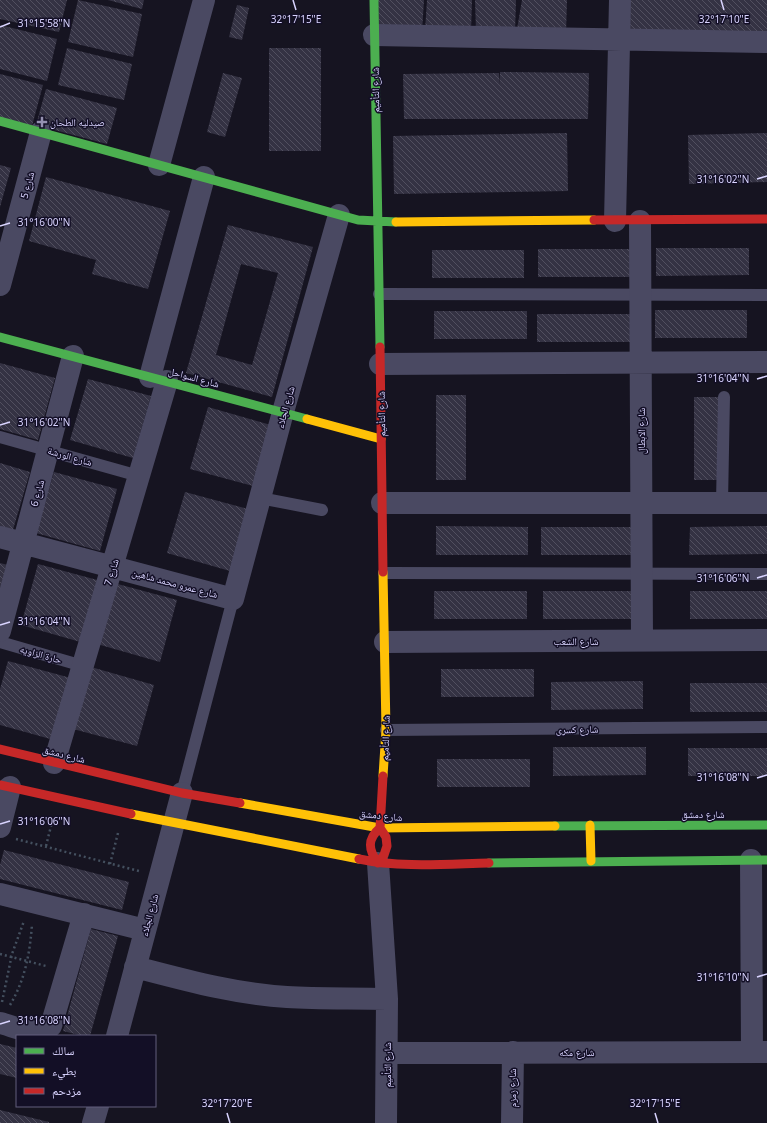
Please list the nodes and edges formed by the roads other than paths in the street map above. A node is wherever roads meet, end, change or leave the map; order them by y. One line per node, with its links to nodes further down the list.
1 (204, 0): 9 (street)
2 (374, 0): 4 (street, شارع التأميم)
3 (620, 0): 5 (street)
4 (374, 35): 5 (street); 15 (street, شارع التأميم)
5 (618, 39): 6 (street); 13 (street)
6 (767, 42)
7 (0, 121): 8 (street)
8 (41, 132): 9 (street); 16 (street, شارع 5)
9 (159, 165): 10 (street)
10 (204, 177): 11 (street); 25 (street, شارع 7)
11 (339, 215): 15 (street); 27 (street, شارع الجلاء)
12 (767, 219): 14 (street)
13 (614, 221): 14 (street); 15 (street)
14 (640, 221): 18 (street, شارع الابطال)
15 (377, 222): 17 (street, شارع التأميم)
16 (0, 285)
17 (379, 294): 18 (lane); 24 (street, شارع التأميم)
18 (640, 295): 19 (lane); 22 (street, شارع الابطال)
19 (767, 296)
20 (0, 337): 21 (street, شارع السواحل)
21 (73, 356): 25 (street, شارع السواحل); 30 (street, شارع 6)
22 (640, 362): 23 (street); 24 (street); 34 (street, شارع الابطال)
23 (767, 362)
24 (380, 364): 29 (street, شارع التأميم)
25 (159, 379): 27 (street, شارع السواحل); 31 (street, شارع 7)
26 (724, 397): 35 (lane)
27 (283, 412): 29 (street, شارع السواحل); 32 (street, شارع الجلاء)
28 (0, 437): 30 (lane, شارع الورشة)
29 (381, 439): 33 (street, شارع التأميم)
30 (48, 450): 31 (lane, شارع الورشة); 39 (street, شارع 6)
31 (139, 476): 40 (street, شارع 7)
32 (260, 498): 37 (lane); 44 (street, شارع الجلاء)
33 (382, 503): 34 (street); 41 (street, شارع التأميم)
34 (641, 503): 35 (street); 43 (street, شارع الابطال)
35 (722, 503): 36 (street)
36 (767, 503)
37 (322, 510)
38 (0, 536): 39 (street, شارع عمرو محمد شاهين)
39 (24, 543): 40 (street, شارع عمرو محمد شاهين); 45 (street, شارع 6)
40 (112, 566): 44 (street, شارع عمرو محمد شاهين); 50 (street, شارع 7)
41 (384, 573): 43 (lane); 49 (street, شارع التأميم)
42 (767, 574): 43 (lane)
43 (641, 575): 46 (street, شارع الابطال)
44 (234, 599): 56 (lane)
45 (0, 631)
46 (642, 640): 47 (street, شارع الشعب); 49 (street, شارع الشعب)
47 (767, 640)
48 (0, 642): 50 (lane, حارة الزاويه)
49 (385, 642): 52 (street, شارع التأميم)
50 (83, 666): 54 (street, شارع 7)
51 (767, 727): 52 (lane, شارع كسرى)
52 (386, 730): 60 (street, شارع التأميم)
53 (0, 749): 54 (street, شارع دمشق)
54 (54, 763): 56 (street, شارع دمشق)
55 (5, 786): 57 (street); 61 (street)
56 (182, 793): 57 (street, شارع الجلاء); 60 (street, شارع دمشق)
57 (174, 822): 64 (street); 67 (street, شارع الجلاء)
58 (590, 825): 59 (street, شارع دمشق); 60 (street, شارع دمشق); 63 (street)
59 (767, 825)
60 (380, 828): 64 (street, شارع التأميم); 64 (street, شارع التأميم)
61 (8, 832)
62 (759, 860): 63 (street); 73 (street)
63 (591, 861): 64 (street)
64 (378, 863): 69 (street, شارع التأميم)
65 (0, 894): 66 (street)
66 (84, 914): 67 (street); 70 (street)
67 (146, 930): 68 (street, شارع الجلاء)
68 (135, 967): 69 (street); 71 (street, شارع الجلاء)
69 (387, 999): 74 (street, شارع التأميم)
70 (3, 1012)
71 (117, 1035)
72 (513, 1052): 73 (street, شارع مكه); 74 (street, شارع مكه); 78 (street, شارع زمزم)
73 (760, 1052)
74 (387, 1053): 77 (street, شارع التأميم)
75 (98, 1107): 76 (street)
76 (93, 1123)
77 (386, 1123)
78 (512, 1123)

